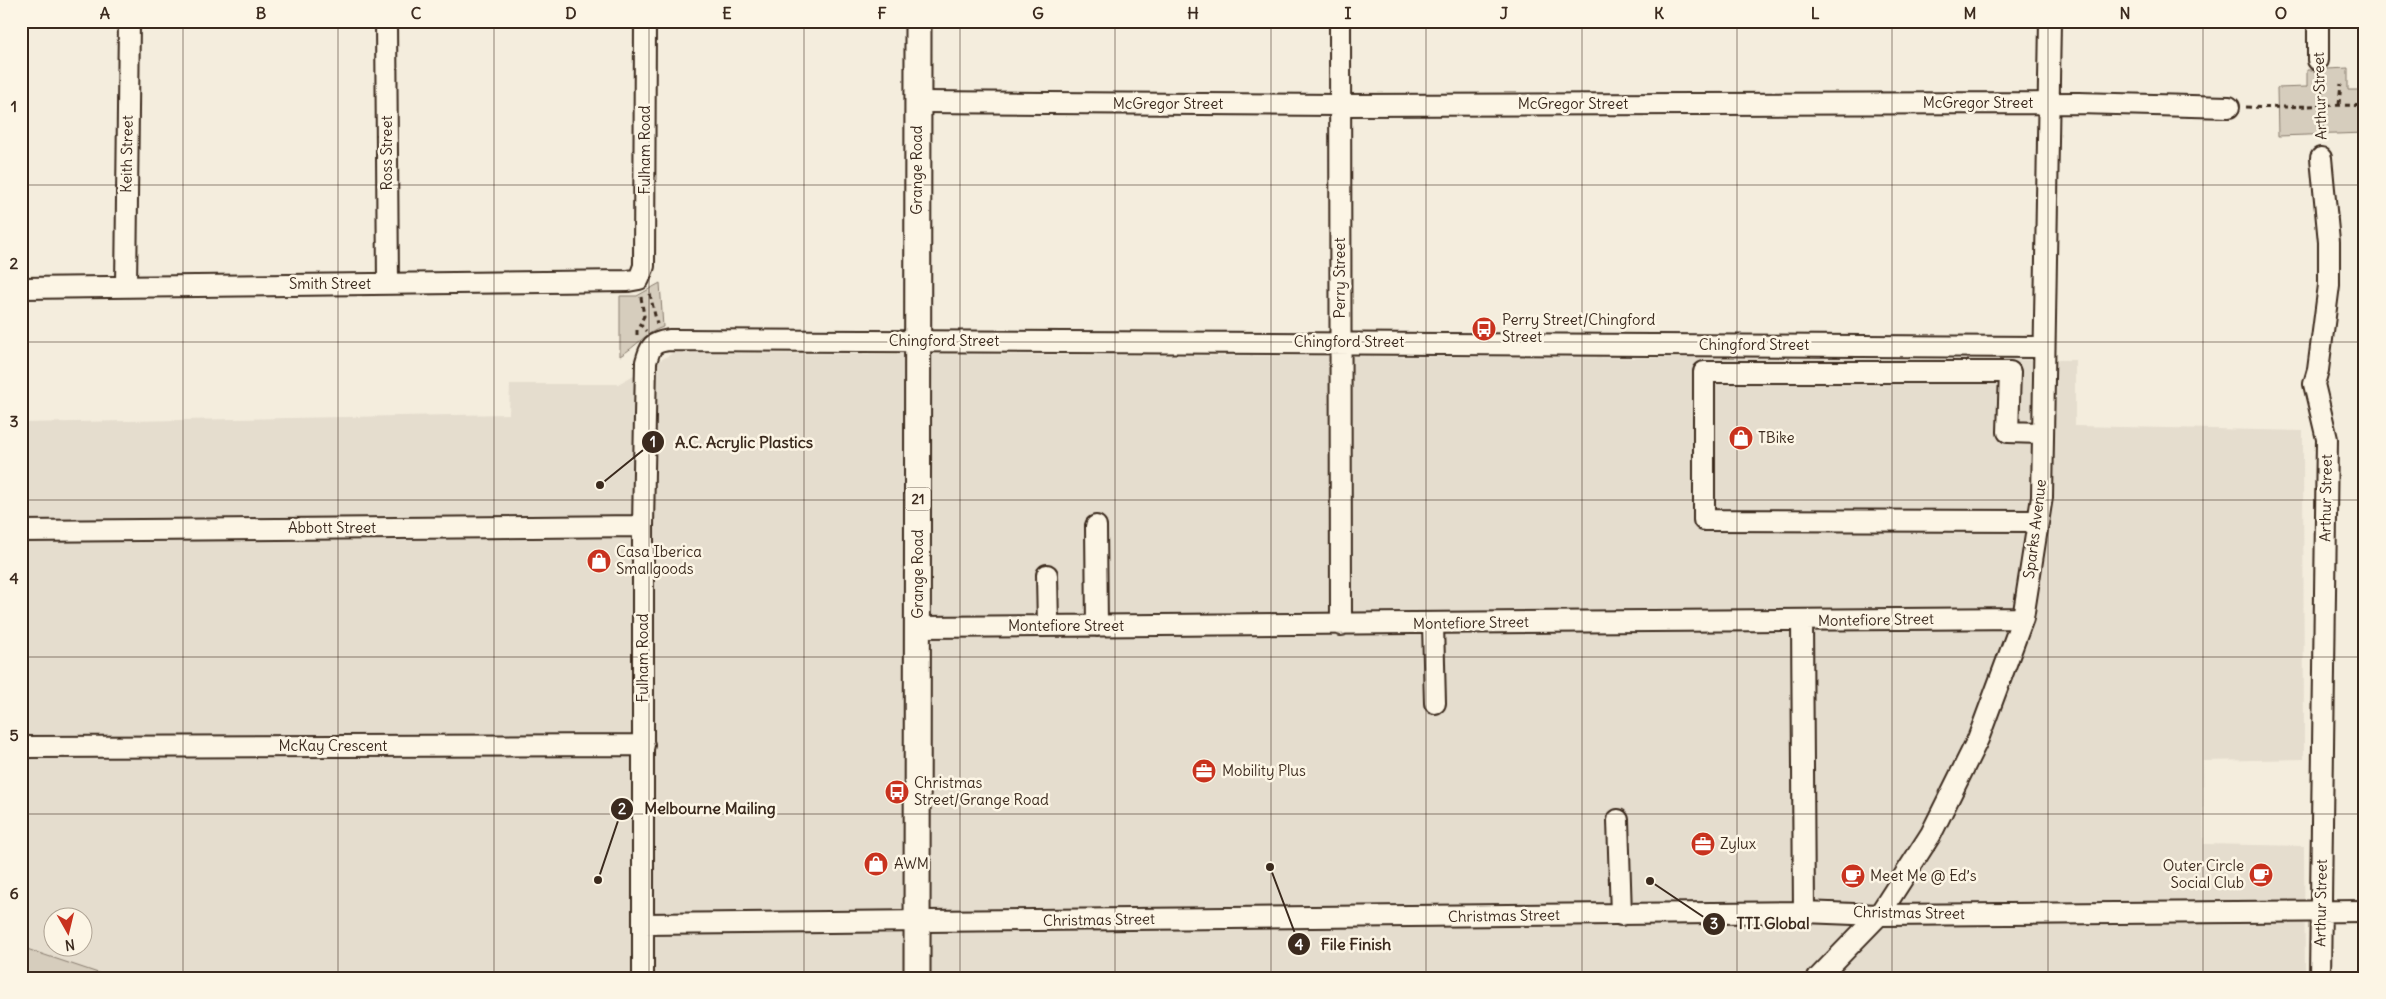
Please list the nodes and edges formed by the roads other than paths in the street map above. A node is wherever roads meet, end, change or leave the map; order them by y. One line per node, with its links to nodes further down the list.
1 (129, 21): 16 (street, Keith Street)
2 (386, 21): 15 (street, Ross Street)
3 (645, 21): 14 (street, Fulham Road)
4 (918, 21): 9 (main road, Grange Road / 21)
5 (1340, 21): 11 (street, Perry Street)
6 (2050, 21): 10 (street, Sparks Avenue)
7 (2318, 21): 8 (street, Arthur Street)
8 (2318, 60)
9 (918, 102): 11 (street, McGregor Street); 18 (main road, Grange Road / 21)
10 (2049, 103): 11 (street, McGregor Street); 12 (street, McGregor Street); 21 (street, Sparks Avenue)
11 (1340, 105): 20 (street, Perry Street)
12 (2229, 107)
13 (2321, 158): 39 (street, Arthur Street)
14 (639, 279): 15 (street, Smith Street)
15 (388, 284): 16 (street, Smith Street)
16 (126, 286): 17 (street, Smith Street)
17 (21, 288)
18 (918, 341): 19 (street, Chingford Street); 20 (street, Chingford Street); 34 (main road, Grange Road / 21)
19 (656, 342): 24 (street, Fulham Road)
20 (1340, 342): 21 (street, Chingford Street); 31 (street, Perry Street)
21 (2043, 347): 22 (street, Sparks Avenue)
22 (2042, 433): 23 (street, Sparks Avenue); 23 (street)
23 (2038, 520): 28 (street, Sparks Avenue)
24 (643, 526): 26 (street, Abbott Street); 36 (street, Fulham Road)
25 (1096, 526): 33 (street)
26 (21, 531)
27 (1047, 575): 32 (street)
28 (2023, 618): 29 (street, Montefiore Street); 43 (street, Sparks Avenue)
29 (1802, 620): 30 (street, Montefiore Street); 41 (street)
30 (1433, 624): 31 (street, Montefiore Street); 35 (street)
31 (1341, 625): 33 (street, Montefiore Street)
32 (1048, 626): 33 (street, Montefiore Street); 34 (street, Montefiore Street)
33 (1097, 626)
34 (918, 627): 44 (main road, Grange Road / 21)
35 (1434, 703)
36 (644, 745): 37 (street, McKay Crescent); 45 (street, Fulham Road)
37 (21, 747)
38 (1618, 820): 42 (street)
39 (2320, 911): 40 (street, Christmas Street); 43 (street, Christmas Street); 49 (street, Arthur Street)
40 (2365, 911)
41 (1804, 912): 42 (street, Christmas Street); 43 (street, Christmas Street)
42 (1621, 915): 44 (street, Christmas Street)
43 (1879, 915): 48 (street, Sparks Avenue)
44 (918, 922): 45 (street, Christmas Street); 47 (main road, Grange Road / 21)
45 (643, 924): 46 (street, Fulham Road)
46 (643, 978)
47 (918, 978)
48 (1818, 978)
49 (2320, 978)

